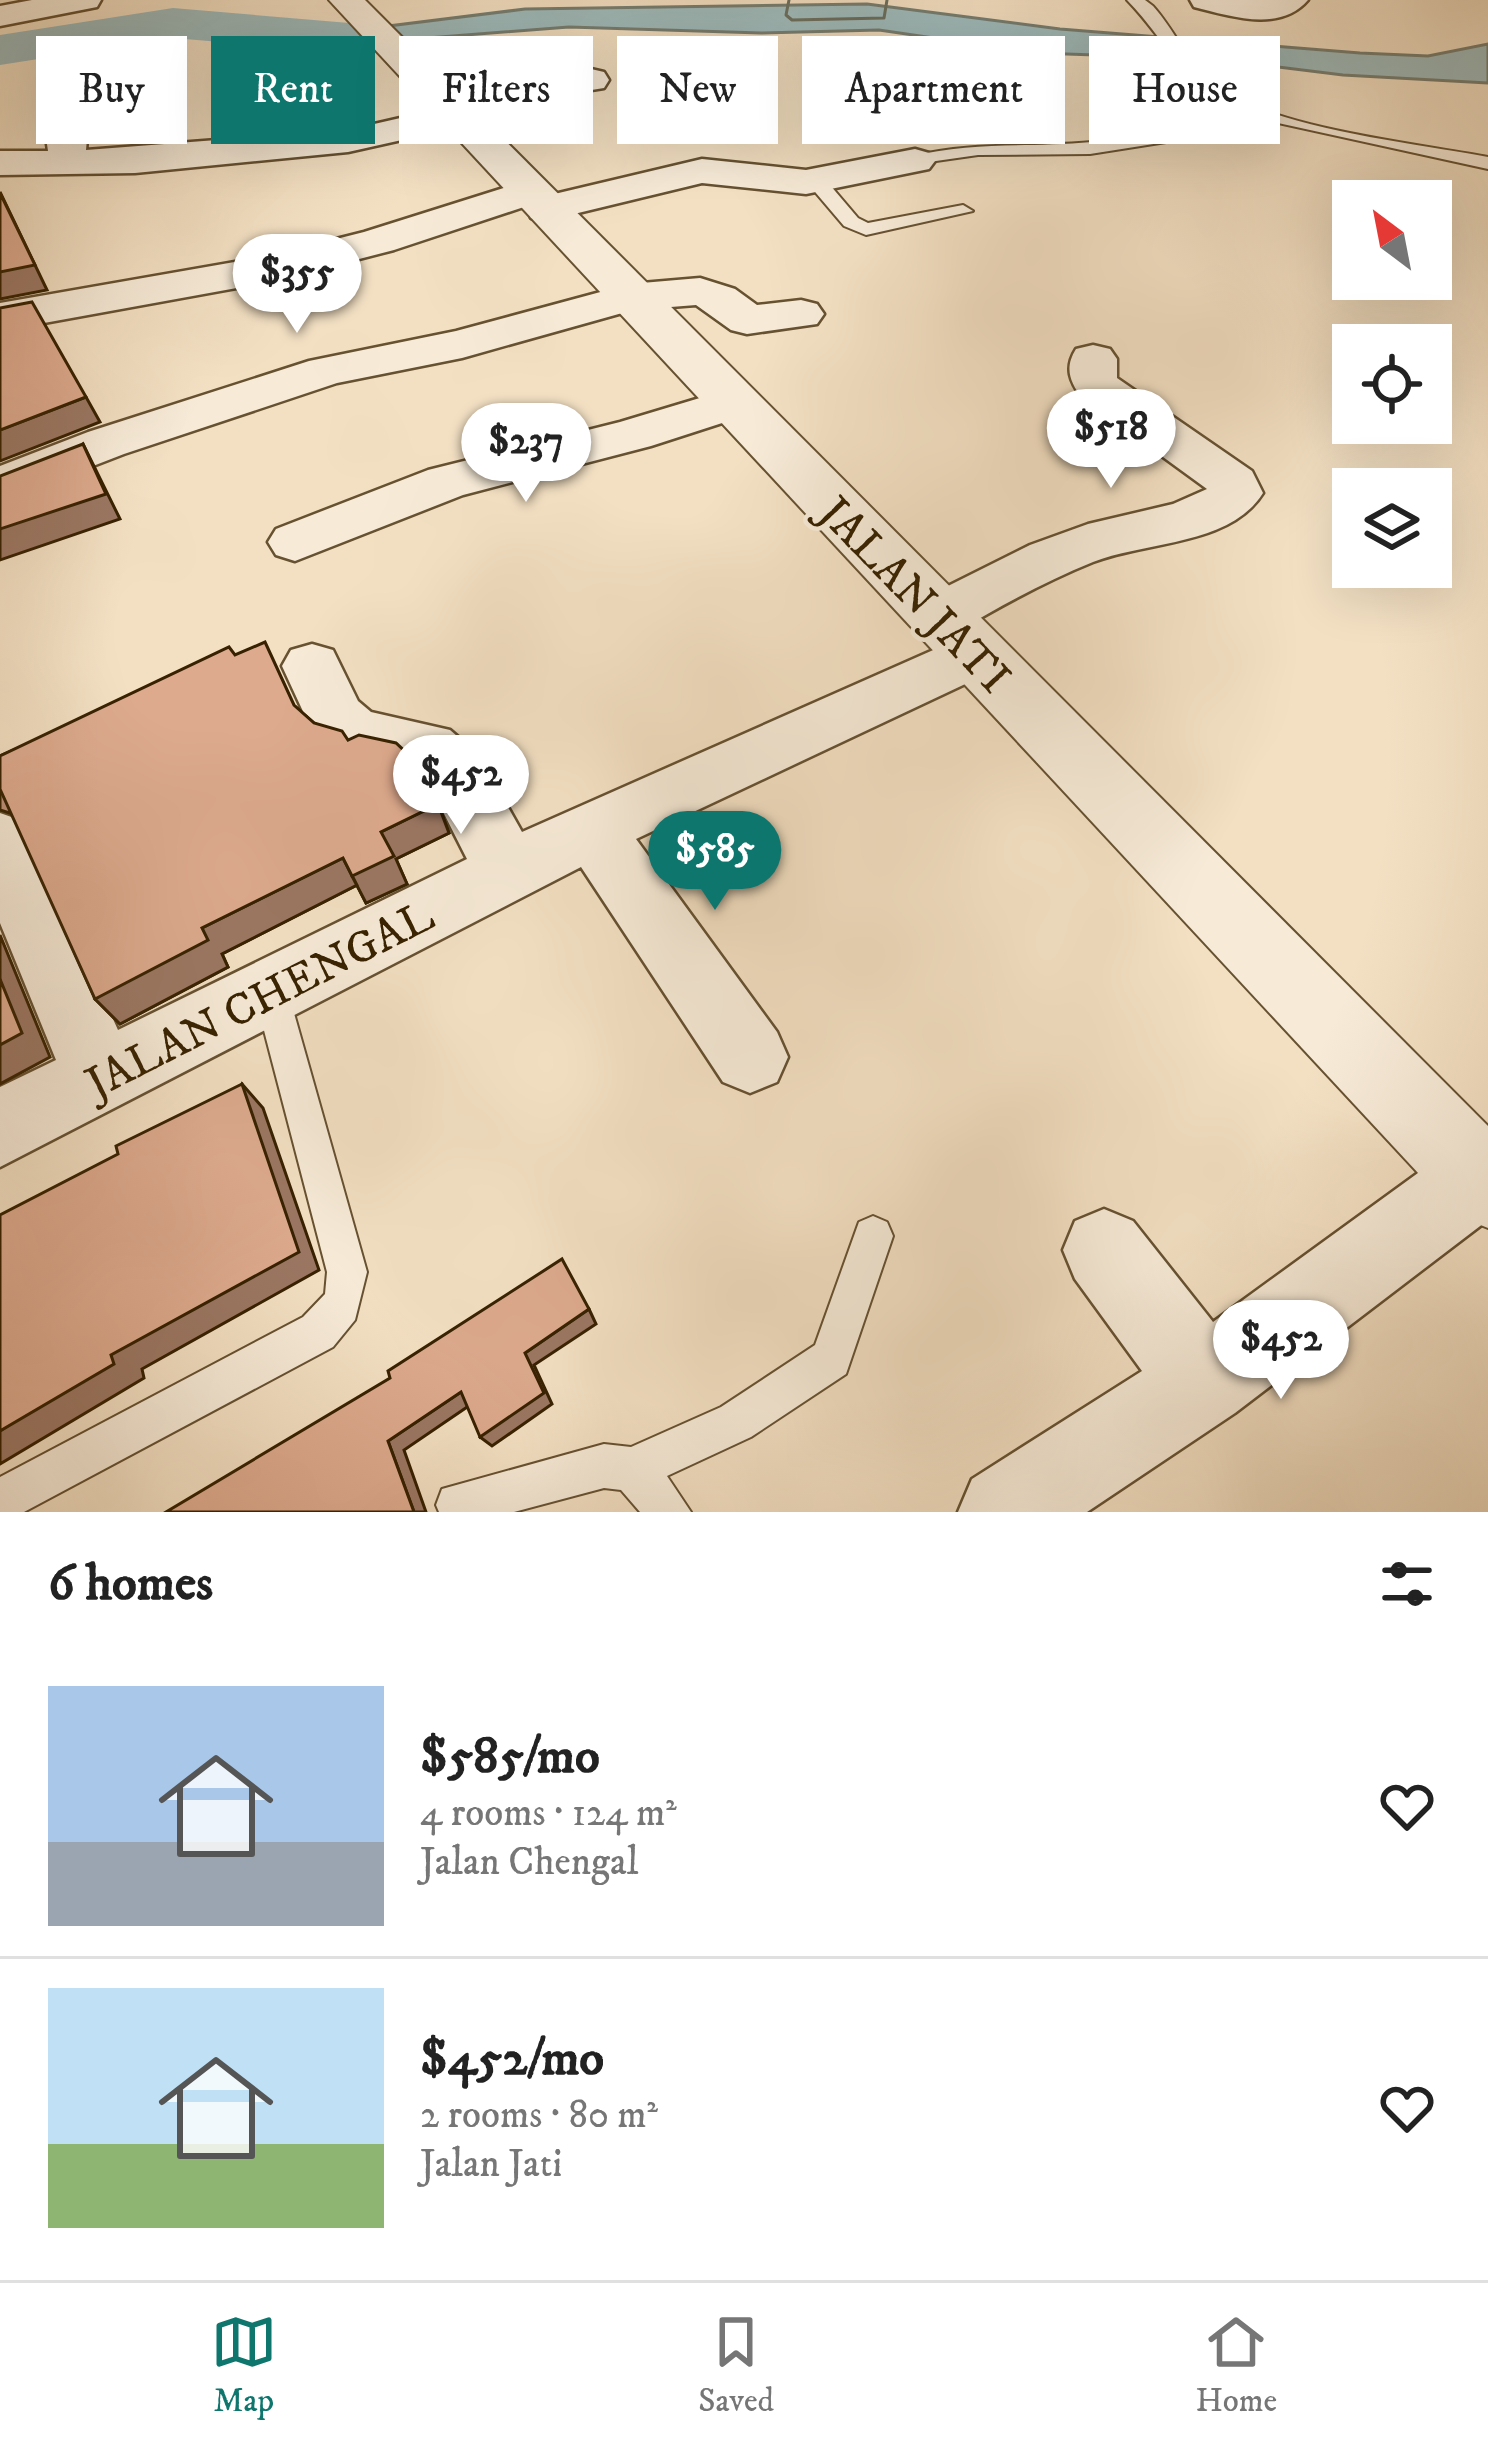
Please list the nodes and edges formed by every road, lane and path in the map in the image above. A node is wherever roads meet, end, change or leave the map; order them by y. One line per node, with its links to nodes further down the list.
1 (85, 0): 5 (street)
2 (1135, 0): 7 (lane)
3 (1207, 0): 4 (street)
4 (1292, 0)
5 (0, 16)
6 (368, 24): 8 (street, JALAN JATI)
7 (1170, 36)
8 (399, 57)
9 (1280, 117): 17 (lane)
10 (399, 130): 14 (street)
11 (68, 144): 14 (street)
12 (482, 144): 19 (street, JALAN JATI)
13 (1117, 144): 15 (lane)
14 (66, 159): 16 (street)
15 (915, 161): 18 (street)
16 (0, 163)
17 (1488, 163)
18 (817, 182): 19 (street); 20 (lane)
19 (537, 200): 21 (street, JALAN JATI); 23 (street)
20 (963, 211)
21 (630, 297): 22 (street); 25 (street, JALAN JATI); 26 (street)
22 (801, 314)
23 (0, 317)
24 (1094, 359): 28 (street, JALAN CHENGAL)
25 (733, 404): 27 (street); 28 (street, JALAN JATI)
26 (0, 485)
27 (295, 542)
28 (956, 635): 30 (street, JALAN CHENGAL); 37 (street, JALAN JATI)
29 (312, 666): 32 (street)
30 (592, 829): 32 (street, JALAN CHENGAL); 34 (street)
31 (0, 841): 35 (street)
32 (508, 871): 33 (street, JALAN CHENGAL)
33 (271, 992): 35 (street, JALAN CHENGAL); 42 (lane)
34 (750, 1058)
35 (100, 1078): 36 (street, JALAN CHENGAL)
36 (0, 1128)
37 (1484, 1182): 40 (street)
38 (874, 1236): 41 (lane)
39 (1104, 1250): 40 (street)
40 (1204, 1382): 45 (street)
41 (632, 1468): 43 (lane); 44 (lane)
42 (0, 1501)
43 (458, 1505)
44 (669, 1512)
45 (1005, 1512)

